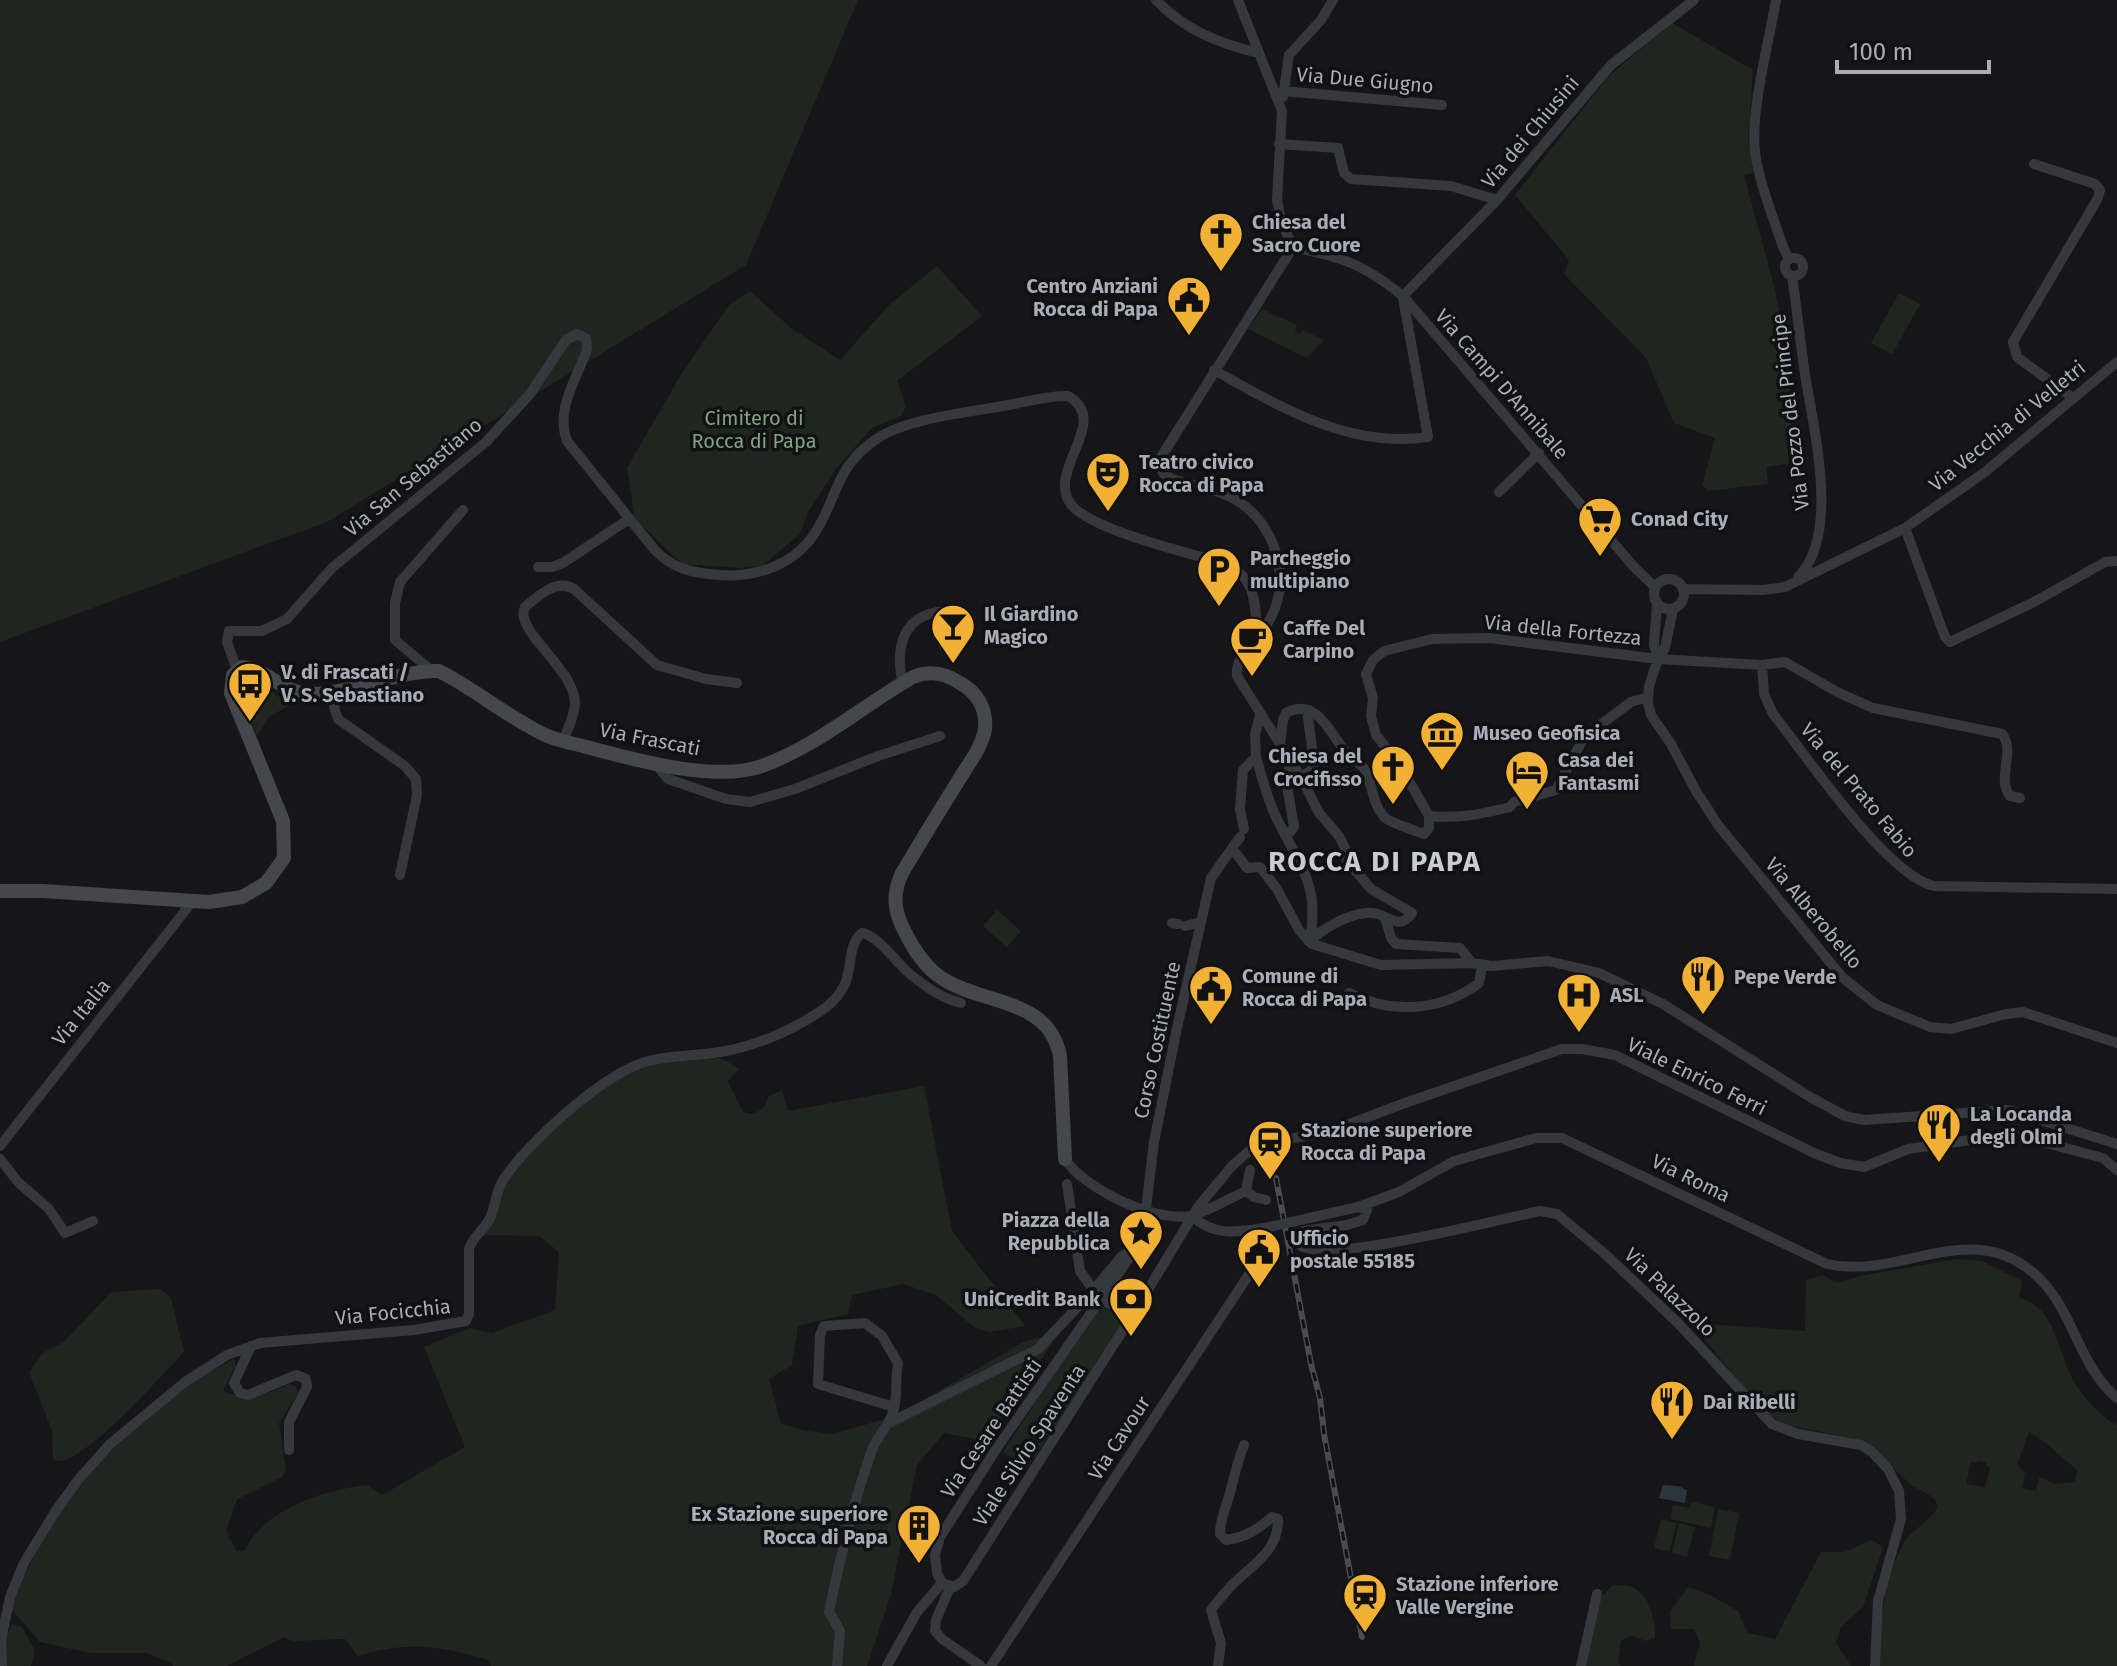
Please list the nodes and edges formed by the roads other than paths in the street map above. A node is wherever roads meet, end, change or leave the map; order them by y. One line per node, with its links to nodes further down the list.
1 (1156, 0): 6 (street)
2 (1238, 0): 6 (street)
3 (1333, 0): 7 (street)
4 (1694, 0): 12 (street, Via dei Chiusini)
5 (1776, 0): 25 (street, Via Pozzo del Principe)
6 (1258, 53): 9 (street)
7 (1283, 91): 8 (street, Via Due Giugno); 9 (street)
8 (1442, 105)
9 (1282, 111): 10 (street)
10 (1279, 144): 12 (street); 13 (street)
11 (2034, 164): 17 (street)
12 (1497, 200): 14 (street, Via dei Chiusini)
13 (1293, 247): 14 (street, Via Campi D'Annibale); 16 (street)
14 (1403, 296): 16 (street); 18 (street, Via Campi D'Annibale)
15 (2117, 362): 17 (street, Via Vecchia di Velletri)
16 (1214, 370): 31 (street)
17 (2073, 398): 22 (street, Via Vecchia di Velletri)
18 (1539, 453): 19 (street); 26 (street, Via Campi D'Annibale)
19 (1499, 492)
20 (463, 510): 35 (street)
21 (629, 519): 24 (street); 31 (street, Via San Sebastiano); 34 (street, Via San Sebastiano)
22 (1905, 528): 23 (street); 25 (street, Via Vecchia di Velletri)
23 (2117, 561)
24 (538, 567)
25 (1791, 584): 27 (street, Via Vecchia di Velletri)
26 (1655, 587): 27 (street); 28 (street)
27 (1683, 589): 29 (street)
28 (1657, 604): 29 (street); 32 (street)
29 (1673, 609): 32 (street)
30 (966, 619): 37 (street)
31 (1257, 638): 41 (street)
32 (1658, 659): 33 (street, Via della Fortezza); 39 (street); 50 (street, Via della Fortezza)
33 (1762, 665): 49 (street, Via della Fortezza); 54 (street, Via del Prato Fabio)
34 (237, 670): 38 (main road); 56 (main road)
35 (432, 671): 38 (main road); 43 (main road, Via Frascati)
36 (737, 683): 43 (street)
37 (903, 683): 47 (main road, Via Frascati); 68 (main road, Via Frascati)
38 (339, 691): 53 (street)
39 (1648, 697): 50 (street); 64 (street, Via Alberobello)
40 (1307, 710): 44 (street); 48 (street); 50 (street)
41 (1260, 715): 44 (street); 45 (street)
42 (940, 736): 47 (street)
43 (563, 741): 47 (main road, Via Frascati)
44 (1280, 745): 46 (street)
45 (1256, 757): 51 (street); 52 (street)
46 (1291, 761): 48 (street); 51 (street)
47 (655, 763)
48 (1301, 777): 57 (street)
49 (2020, 798)
50 (1429, 819)
51 (1286, 837): 60 (street)
52 (1232, 848): 58 (street, Corso Costituente); 60 (street)
53 (400, 875)
54 (2117, 889)
55 (0, 891): 56 (main road)
56 (192, 902): 66 (street, Via Italia)
57 (1385, 917): 60 (street); 61 (street)
58 (1201, 922): 59 (street); 74 (street, Corso Costituente)
59 (1178, 924)
60 (1309, 942): 61 (street)
61 (1477, 964): 62 (street); 65 (street)
62 (1349, 993)
63 (961, 1003): 83 (street, Via Focicchia)
64 (2117, 1043)
65 (2117, 1144)
66 (0, 1146)
67 (0, 1159): 76 (street)
68 (1065, 1159): 74 (street); 80 (street, bridge)
69 (1250, 1170): 71 (street)
70 (2117, 1170): 75 (street, Viale Enrico Ferri)
71 (1246, 1191): 72 (street); 75 (street)
72 (1266, 1200)
73 (1358, 1207): 77 (street, Via Roma, bridge); 84 (street, Via Roma); 98 (street, Via Palazzolo)
74 (1146, 1211): 75 (street); 78 (street)
75 (1192, 1216): 77 (street, Via Roma); 82 (street)
76 (93, 1221)
77 (1265, 1228): 95 (street, Via Cavour)
78 (1138, 1245): 79 (street); 80 (street)
79 (1097, 1286)
80 (1100, 1299): 82 (street); 89 (street, Via Cesare Battisti)
81 (1084, 1300): 86 (street)
82 (1137, 1308): 89 (street, Viale Silvio Spaventa)
83 (251, 1346): 88 (street); 91 (street, Via Focicchia)
84 (2117, 1398)
85 (894, 1407): 85 (street); 86 (street)
86 (888, 1423): 92 (street)
87 (1244, 1445): 96 (street)
88 (289, 1450)
89 (946, 1585): 93 (street, Viale Silvio Spaventa); 94 (street)
90 (1597, 1594): 97 (street)
91 (2, 1666)
92 (837, 1666)
93 (887, 1666)
94 (981, 1666)
95 (991, 1666)
96 (1218, 1666)
97 (1581, 1666)
98 (1875, 1666)

